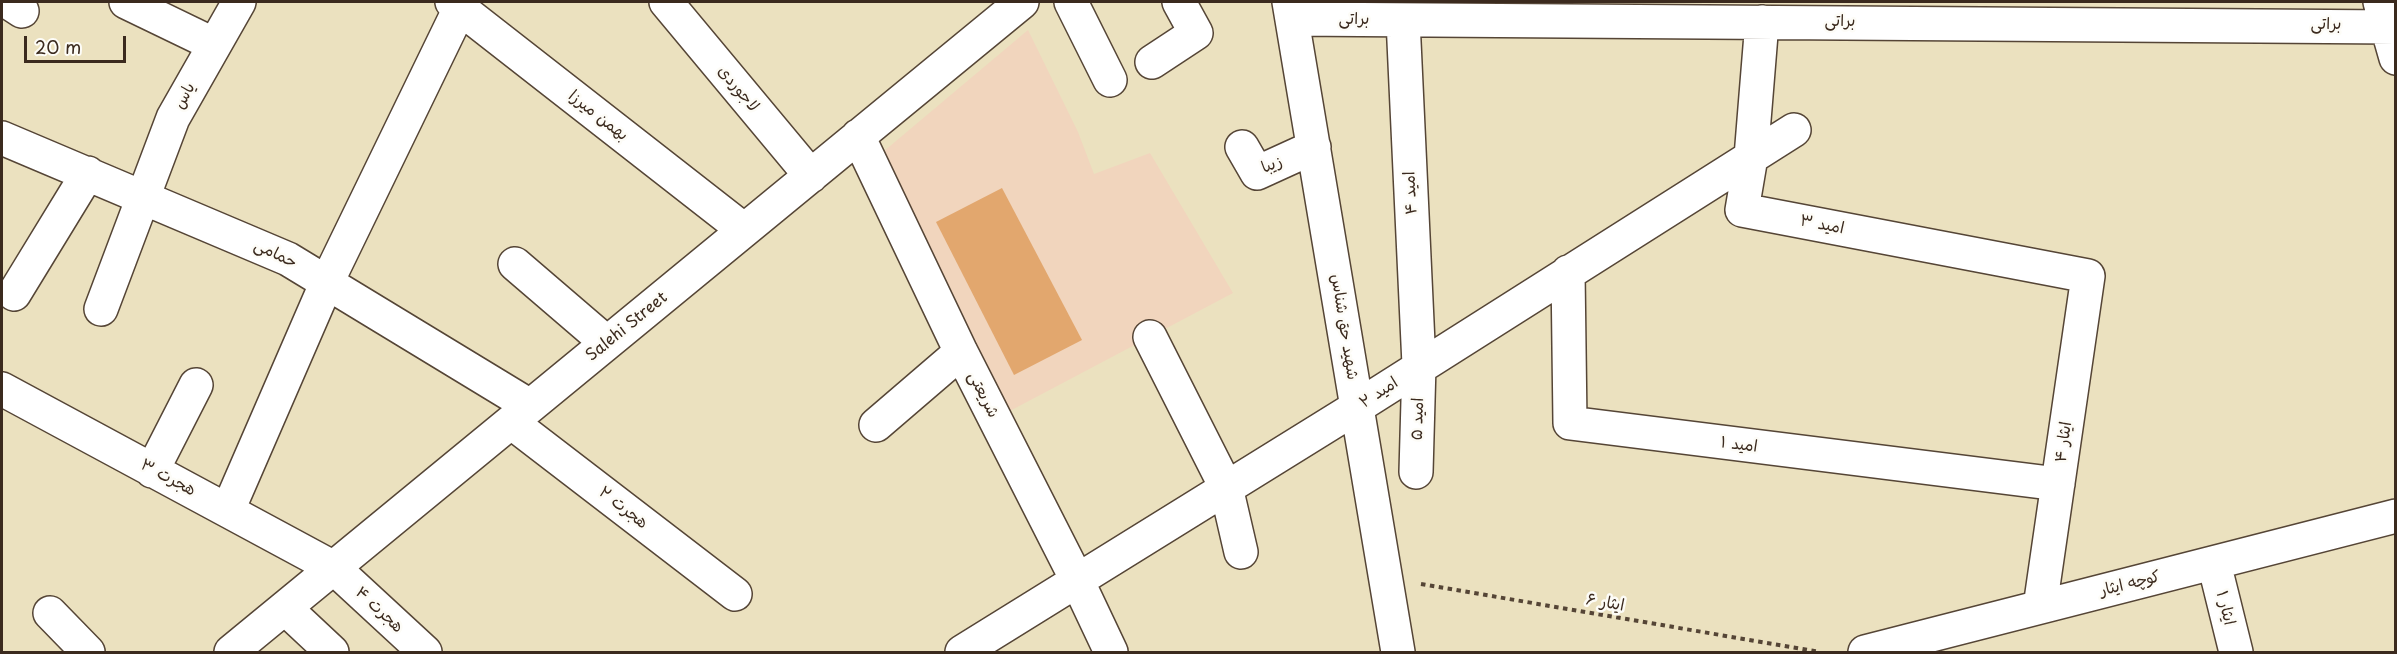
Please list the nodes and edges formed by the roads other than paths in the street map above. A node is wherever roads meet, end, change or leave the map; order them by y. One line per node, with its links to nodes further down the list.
1 (126, 2): 12 (street)
2 (239, 2): 12 (street, یاس)
3 (666, 2): 23 (street, لاجوردی)
4 (1022, 2): 17 (street, Salehi Street)
5 (1071, 2): 15 (street)
6 (1179, 2): 14 (street)
7 (456, 5): 25 (street, بهمن میرزا); 29 (street)
8 (1291, 10): 10 (street, براتی); 20 (street, شهید حق شناس)
9 (2387, 18): 11 (street, براتی); 13 (street)
10 (1403, 20): 11 (street, براتی); 35 (street, امید ۴)
11 (1762, 22): 21 (street, امید ۳)
12 (213, 44): 24 (street, یاس)
13 (2396, 58)
14 (1152, 62)
15 (1110, 80)
16 (1794, 130): 21 (street, امید ۲)
17 (858, 136): 23 (street, Salehi Street); 34 (street, شریعتی)
18 (2, 138): 22 (street, حمامی)
19 (1242, 147): 20 (street, زیبا)
20 (1314, 147): 38 (street, شهید حق شناس)
21 (1751, 157): 27 (street, امید ۲); 28 (street, امید ۳)
22 (88, 173): 24 (street, حمامی); 30 (street)
23 (811, 176): 25 (street, Salehi Street)
24 (143, 196): 29 (street, حمامی); 31 (street, یاس)
25 (744, 230): 33 (street, Salehi Street)
26 (515, 264): 33 (street)
27 (1568, 272): 35 (street, امید ۲); 43 (street, امید ۱)
28 (2088, 276): 43 (street, ایثار ۴)
29 (327, 282): 39 (street, حمامی); 45 (street)
30 (14, 294)
31 (101, 309)
32 (1150, 337): 44 (street)
33 (608, 343): 39 (street, Salehi Street)
34 (961, 352): 40 (street); 50 (street, شریعتی)
35 (1419, 365): 38 (street, امید ۲); 42 (street, امید ۵)
36 (196, 385): 41 (street)
37 (2, 389): 41 (street, هجرت ۳)
38 (1357, 407): 44 (street, امید ۲); 62 (street, شهید حق شناس)
39 (521, 414): 49 (street, Salehi Street); 51 (street, هجرت ۲)
40 (876, 425)
41 (152, 471): 45 (street, هجرت ۳)
42 (1416, 472)
43 (2058, 484): 52 (street, ایثار ۴)
44 (1226, 487): 47 (street); 50 (street, امید ۲)
45 (228, 510): 49 (street, هجرت ۳)
46 (2396, 516): 48 (street, کوچه ایثار)
47 (1241, 552)
48 (2214, 563): 52 (street, کوچه ایثار); 64 (street, ایثار ۱)
49 (334, 568): 53 (street, Salehi Street); 59 (street, هجرت ۴)
50 (1077, 580): 60 (street, امید ۲); 61 (street, شریعتی)
51 (735, 594)
52 (2040, 607): 55 (street, کوچه ایثار)
53 (285, 608): 57 (street, Salehi Street); 58 (street)
54 (50, 613): 56 (street)
55 (1916, 646): 63 (street, کوچه ایثار)
56 (88, 652)
57 (231, 652)
58 (332, 652)
59 (425, 652)
60 (962, 652)
61 (1111, 652)
62 (1398, 652)
63 (1865, 652)
64 (2236, 652)

